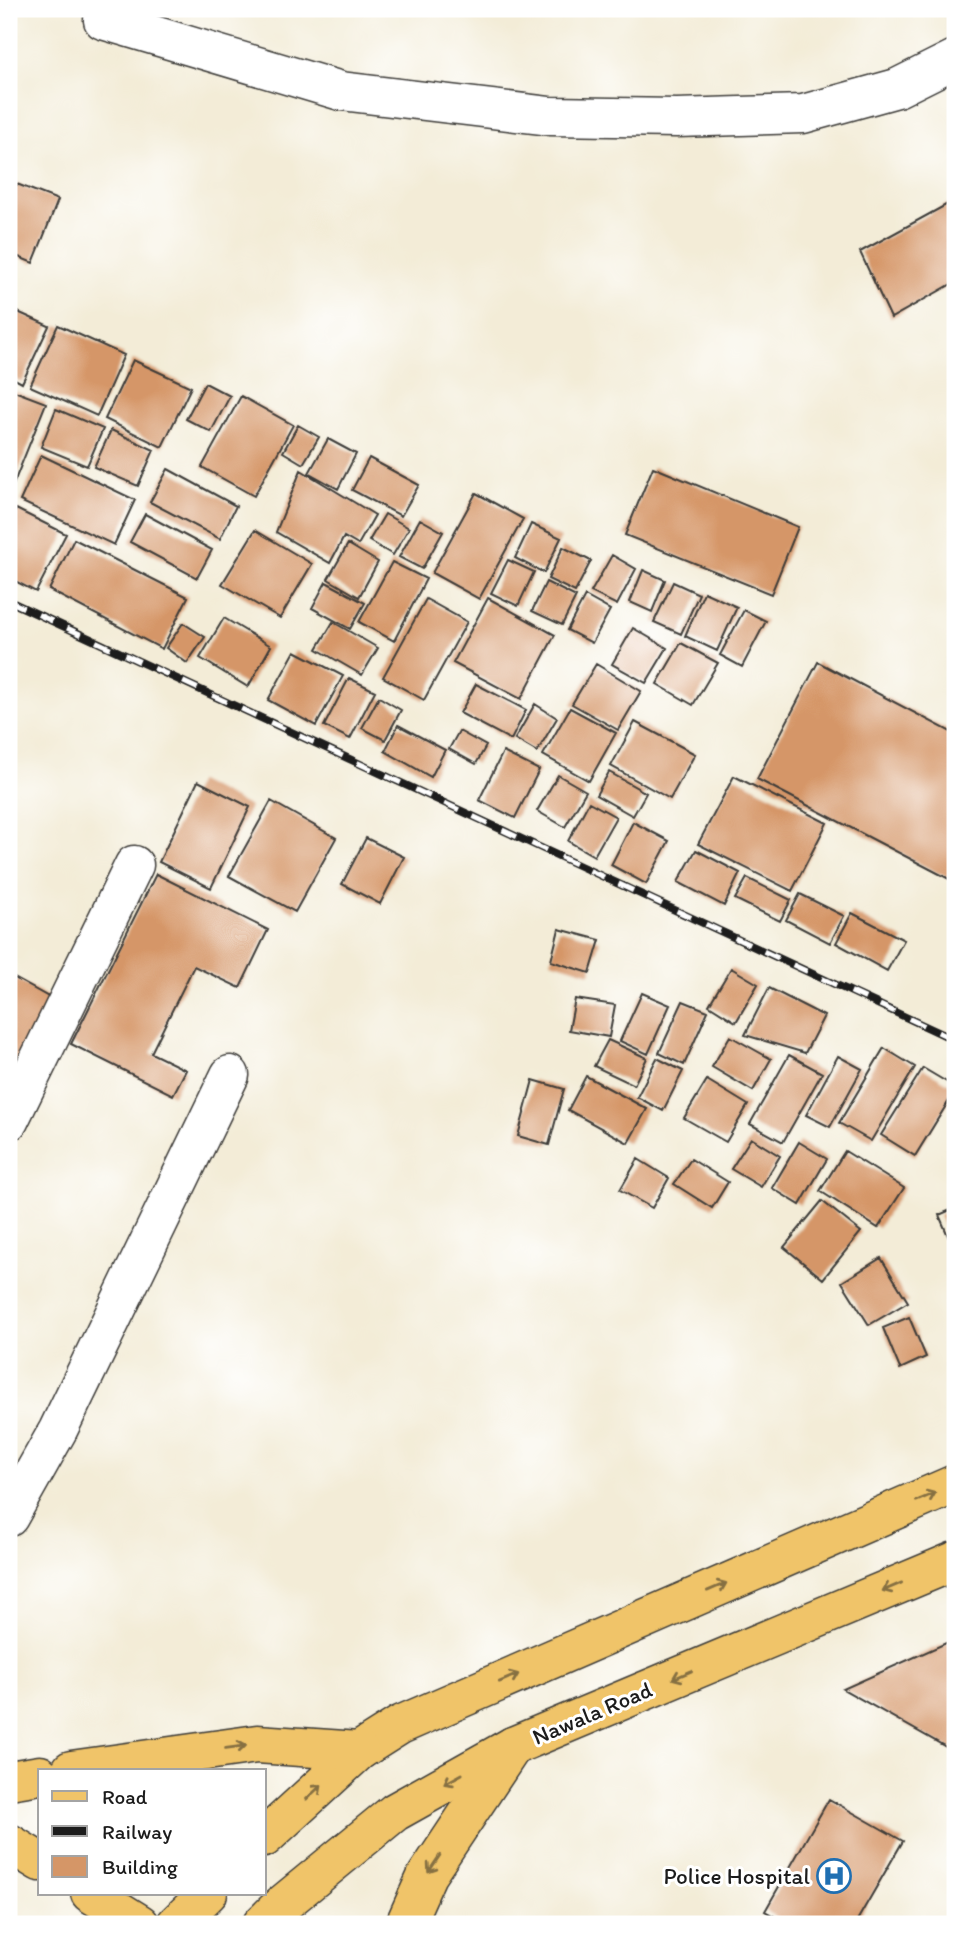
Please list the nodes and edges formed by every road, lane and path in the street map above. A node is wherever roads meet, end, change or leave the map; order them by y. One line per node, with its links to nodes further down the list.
1 (103, 20): 2 (street)
2 (955, 59)
3 (134, 865): 5 (street)
4 (230, 1075): 7 (street)
5 (9, 1121)
6 (955, 1484): 10 (main road, one-way to 6)
7 (9, 1517)
8 (955, 1561): 9 (main road, Nawala Road, one-way to 9)
9 (513, 1746): 21 (main road, Nawala Road, one-way to 21); 22 (main road, one-way to 22)
10 (359, 1751): 11 (main road, one-way to 10); 14 (main road, one-way to 10)
11 (78, 1769)
12 (38, 1775): 13 (main road)
13 (9, 1780)
14 (266, 1836)
15 (9, 1843): 16 (main road)
16 (38, 1861)
17 (93, 1895): 19 (main road)
18 (206, 1895): 20 (main road)
19 (140, 1924)
20 (176, 1924)
21 (262, 1924)
22 (405, 1924)

